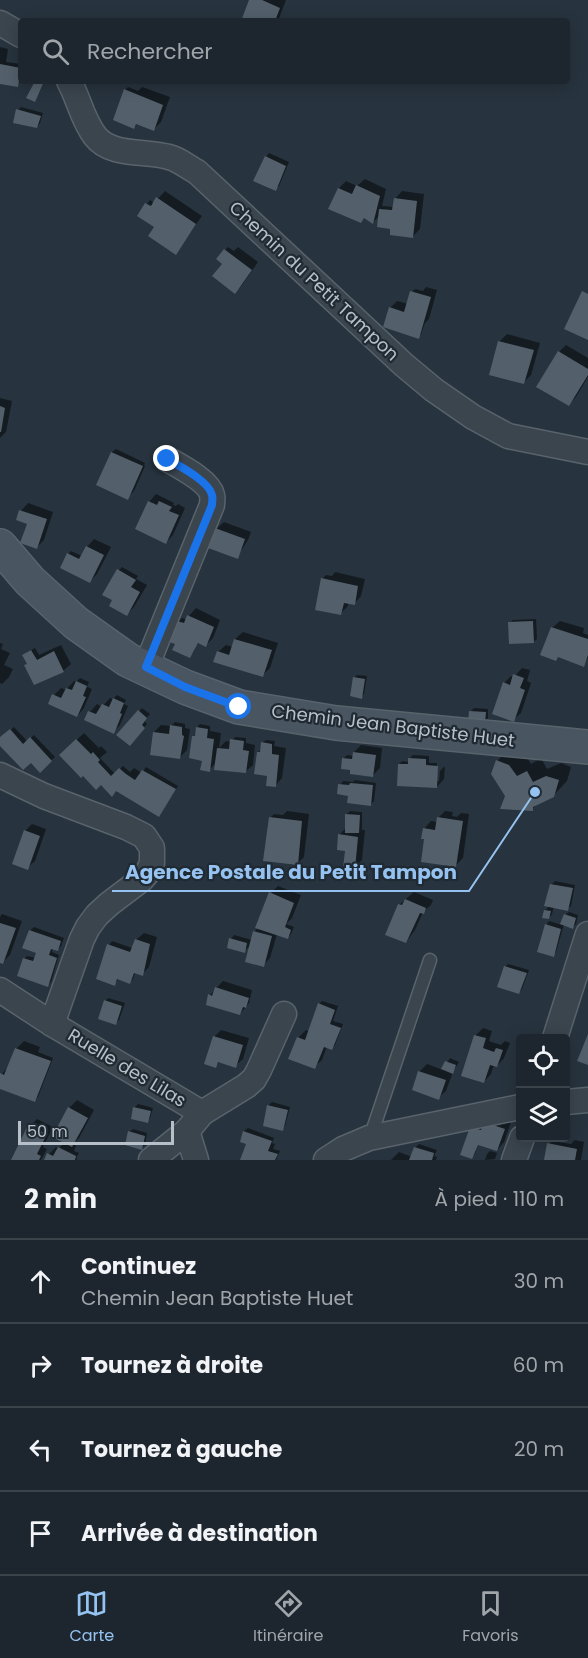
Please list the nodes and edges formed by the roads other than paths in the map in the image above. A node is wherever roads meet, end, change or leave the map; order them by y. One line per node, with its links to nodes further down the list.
1 (0, 23): 2 (street)
2 (18, 32)
3 (71, 84): 4 (street, Chemin du Petit Tampon)
4 (588, 452)
5 (167, 459): 7 (street)
6 (0, 546): 7 (street, Chemin Jean Baptiste Huet)
7 (146, 667): 8 (street, Chemin Jean Baptiste Huet)
8 (588, 747)
9 (0, 775): 14 (street, Ruelle des Lilas)
10 (588, 934): 15 (street)
11 (430, 960): 20 (lane)
12 (0, 990): 14 (street, Ruelle des Lilas)
13 (284, 1014): 19 (street)
14 (52, 1024): 19 (street, Ruelle des Lilas)
15 (556, 1034)
16 (588, 1100): 17 (street)
17 (570, 1102)
18 (516, 1108): 20 (street)
19 (194, 1122): 22 (street); 23 (street)
20 (369, 1138): 24 (street)
21 (520, 1142): 25 (street)
22 (151, 1160)
23 (196, 1160)
24 (326, 1160)
25 (514, 1160)

